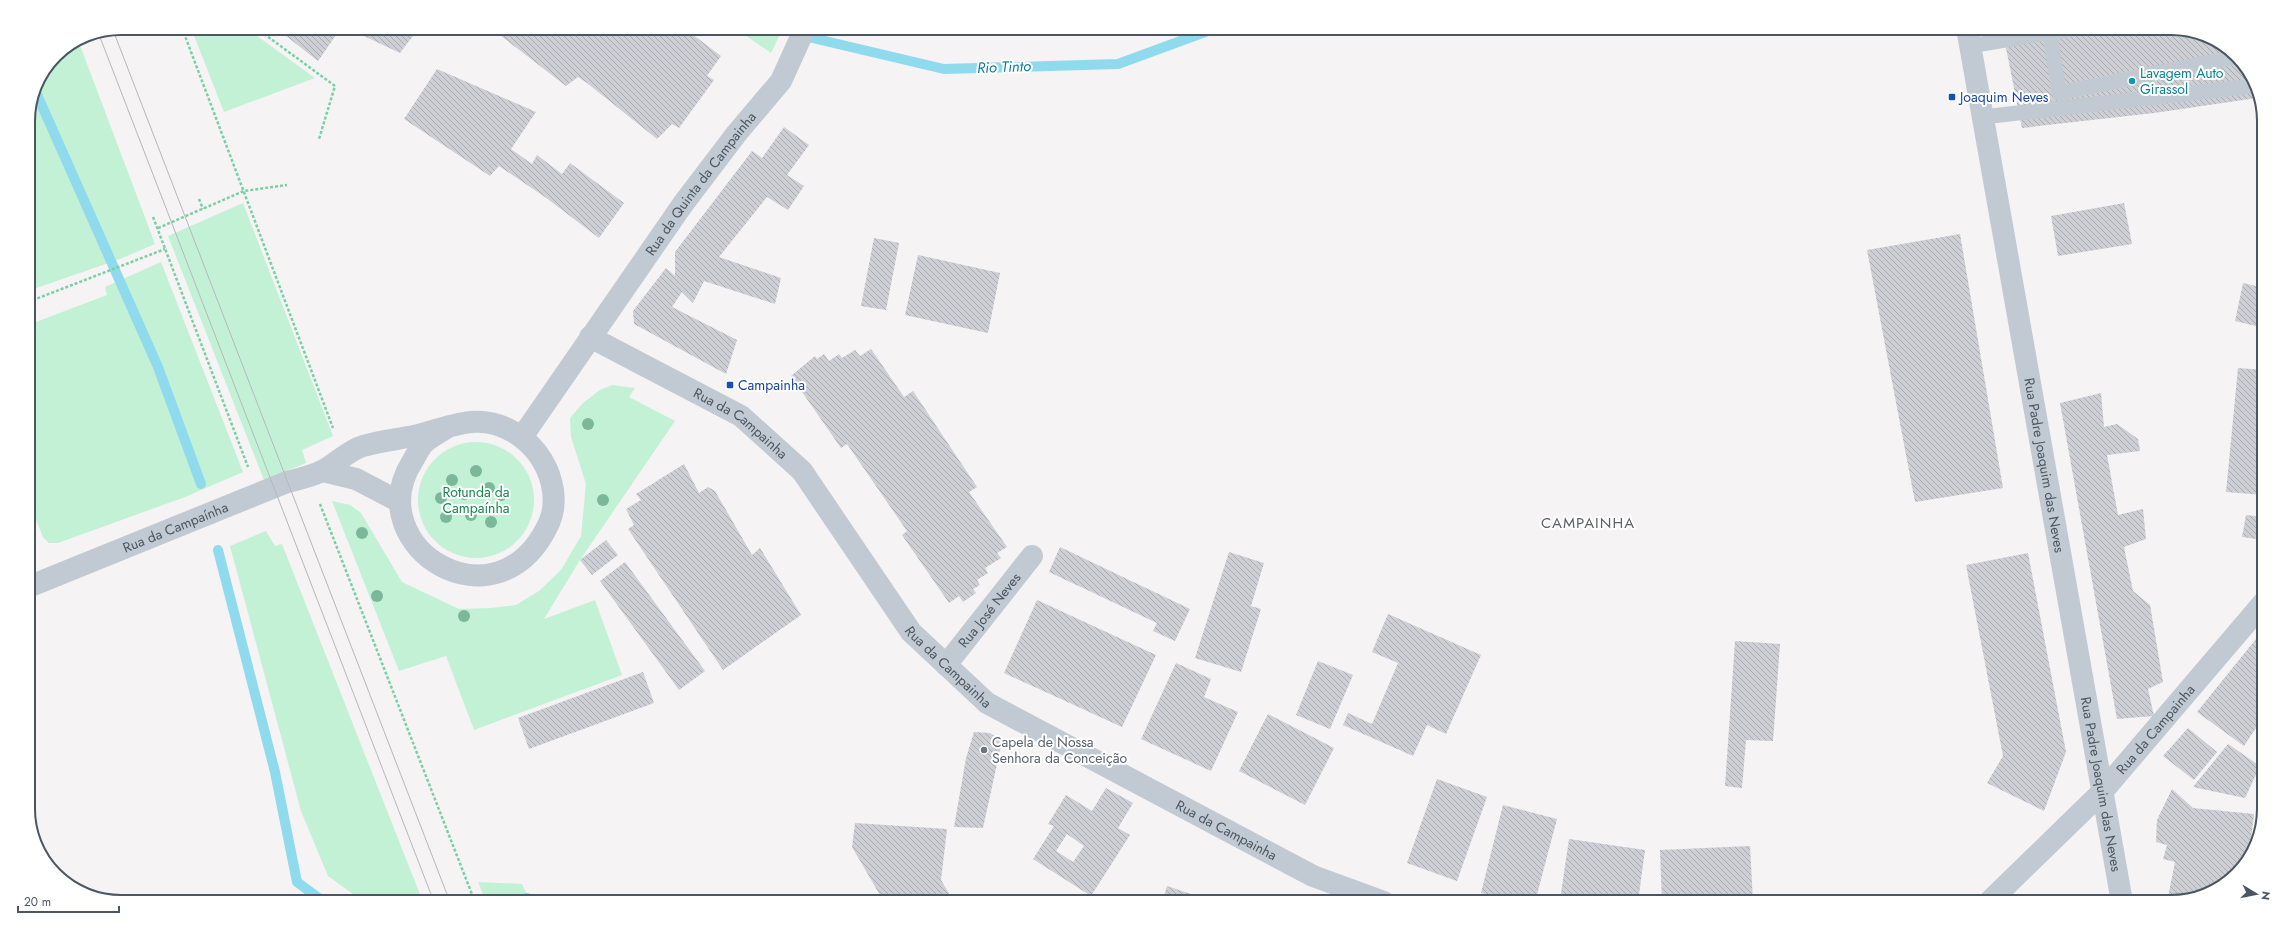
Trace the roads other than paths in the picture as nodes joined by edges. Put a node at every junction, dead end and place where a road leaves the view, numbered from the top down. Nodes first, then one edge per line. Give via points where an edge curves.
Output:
1 (801, 35) edge
2 (2001, 35) edge
3 (2050, 35) edge
4 (1969, 37) edge
5 (2230, 58) edge
6 (2249, 86) edge
7 (1983, 117) junction
8 (590, 337) junction
9 (446, 428) junction
10 (522, 437) junction
11 (323, 471) junction
12 (400, 502) junction
13 (1032, 556) dead end
14 (35, 584) edge
15 (2257, 610) edge
16 (946, 665) junction
17 (2102, 792) junction
18 (1365, 895) edge
19 (1996, 895) edge
20 (2121, 895) edge

1 - 8 street, Rua da Quinta da Campainha via 781,81 683,204
2 - 4 lane
3 - 5 lane via 2060,93
4 - 7 street, Rua Padre Joaquim das Neves
6 - 7 lane
7 - 17 street, Rua Padre Joaquim das Neves
8 - 10 street
8 - 16 street, Rua da Campainha via 741,416 802,471 911,632
9 - 10 street, Rua da Campaínha via 472,422 492,424
9 - 11 street, Rua da Campaínha via 362,446
9 - 12 street, Rua da Campaínha via 424,443 404,475
10 - 12 street, Rua da Campaínha via 536,450 549,473 554,499 551,518 540,542 522,561 498,573 468,576 443,568 421,552 405,528
11 - 12 street via 356,479
11 - 14 street, Rua da Campaínha via 287,482
13 - 16 street, Rua José Neves
15 - 17 street, Rua da Campainha
16 - 18 street, Rua da Campainha via 987,703 1313,876
17 - 19 street, Rua da Campainha
17 - 20 street, Rua Padre Joaquim das Neves

